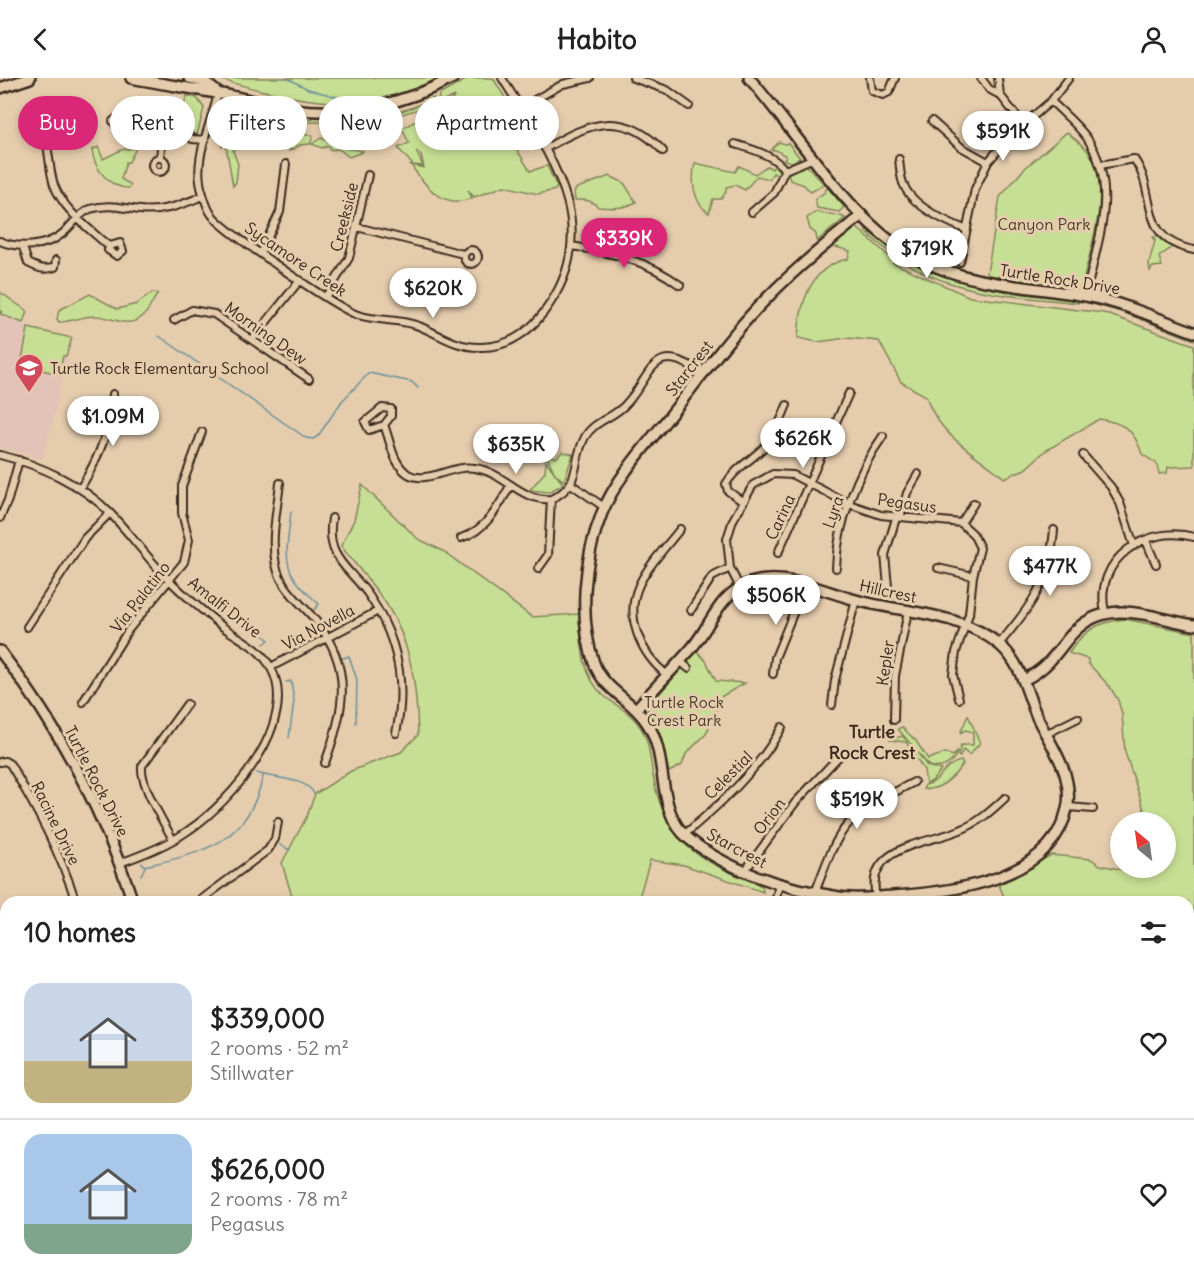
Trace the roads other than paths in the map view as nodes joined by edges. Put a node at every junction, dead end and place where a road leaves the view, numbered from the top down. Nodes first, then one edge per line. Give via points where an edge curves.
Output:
1 (30, 78) edge
2 (131, 78) edge
3 (189, 78) edge
4 (453, 78) edge
5 (502, 78) edge
6 (590, 78) edge
7 (633, 78) edge
8 (749, 78) edge
9 (870, 78) edge
10 (895, 78) edge
11 (981, 78) edge
12 (998, 78) edge
13 (1069, 78) edge
14 (0, 88) edge
15 (218, 93) junction
16 (1000, 95) junction
17 (513, 96) edge
18 (542, 96) edge
19 (1051, 101) junction
20 (689, 106) dead end
21 (932, 121) dead end
22 (1023, 124) junction
23 (195, 139) edge
24 (205, 140) junction
25 (559, 141) edge
26 (735, 144) dead end
27 (49, 150) edge
28 (161, 150) edge
29 (546, 150) edge
30 (663, 151) dead end
31 (160, 158) dead end
32 (814, 158) junction
33 (899, 159) dead end
34 (988, 162) junction
35 (286, 164) dead end
36 (1100, 165) junction
37 (785, 170) junction
38 (368, 175) dead end
39 (203, 196) junction
40 (752, 212) dead end
41 (862, 215) junction
42 (78, 218) junction
43 (357, 227) junction
44 (967, 230) junction
45 (0, 241) edge
46 (110, 246) dead end
47 (572, 246) junction
48 (23, 247) junction
49 (1194, 250) edge
50 (261, 252) junction
51 (463, 254) dead end
52 (56, 260) dead end
53 (960, 262) dead end
54 (300, 280) junction
55 (680, 285) dead end
56 (326, 296) junction
57 (1086, 296) junction
58 (174, 320) dead end
59 (1194, 332) edge
60 (252, 340) junction
61 (704, 374) junction
62 (309, 379) dead end
63 (849, 393) dead end
64 (113, 394) dead end
65 (787, 405) dead end
66 (384, 425) junction
67 (202, 432) dead end
68 (884, 436) dead end
69 (0, 455) edge
70 (1083, 455) dead end
71 (19, 460) junction
72 (918, 474) dead end
73 (280, 483) dead end
74 (571, 484) junction
75 (810, 484) junction
76 (510, 486) junction
77 (80, 489) junction
78 (551, 499) junction
79 (742, 501) junction
80 (974, 503) dead end
81 (849, 504) junction
82 (604, 507) junction
83 (110, 513) junction
84 (0, 518) edge
85 (332, 518) dead end
86 (898, 518) junction
87 (961, 523) junction
88 (680, 529) dead end
89 (1054, 530) dead end
90 (1194, 537) edge
91 (460, 538) dead end
92 (1146, 541) junction
93 (1134, 546) junction
94 (778, 553) dead end
95 (1156, 564) dead end
96 (730, 568) junction
97 (836, 568) dead end
98 (938, 568) dead end
99 (538, 569) dead end
100 (973, 576) junction
101 (170, 581) junction
102 (805, 584) junction
103 (888, 586) dead end
104 (740, 588) junction
105 (856, 600) junction
106 (691, 610) dead end
107 (378, 611) junction
108 (908, 611) junction
109 (1105, 612) junction
110 (965, 625) junction
111 (1194, 625) edge
112 (27, 627) dead end
113 (327, 638) junction
114 (999, 644) junction
115 (0, 651) edge
116 (680, 660) junction
117 (271, 667) junction
118 (688, 668) dead end
119 (773, 674) dead end
120 (667, 675) junction
121 (1024, 680) junction
122 (959, 699) dead end
123 (83, 702) dead end
124 (187, 704) dead end
125 (832, 705) dead end
126 (636, 709) junction
127 (1078, 718) dead end
128 (894, 720) dead end
129 (782, 728) dead end
130 (396, 733) dead end
131 (1046, 734) junction
132 (842, 753) dead end
133 (2, 761) edge
134 (325, 763) dead end
135 (914, 782) dead end
136 (1005, 798) dead end
137 (1068, 807) junction
138 (1093, 809) dead end
139 (278, 822) dead end
140 (684, 835) junction
141 (173, 840) junction
142 (120, 863) junction
143 (744, 872) junction
144 (780, 885) junction
145 (815, 893) junction
146 (74, 896) edge
147 (131, 896) edge
148 (206, 896) edge
149 (777, 896) edge
150 (834, 896) edge
151 (876, 896) edge
152 (922, 896) edge

1 - 14 street
2 - 15 street
3 - 15 street via 205,82
4 - 15 street via 402,100 347,110 296,110
5 - 17 street, Sycamore Creek
6 - 18 street via 563,84
7 - 20 street via 667,90
8 - 32 street, Turtle Rock Drive
9 - 10 street via 872,91 883,95
11 - 16 street
12 - 16 street
13 - 19 street
15 - 24 street, Sycamore Creek
16 - 22 street
19 - 22 street
19 - 36 street via 1085,136
21 - 34 street via 961,147
22 - 34 street
23 - 24 street
24 - 39 street, Sycamore Creek via 199,180
25 - 30 street via 579,129 615,124 642,132
26 - 37 street via 771,158
27 - 42 street via 54,185
28 - 31 street
29 - 47 street, Sycamore Creek via 565,189 573,226
32 - 37 street
32 - 41 street, Turtle Rock Drive
33 - 44 street via 903,184 920,204 944,221
34 - 44 street via 975,189
35 - 50 street via 280,212
36 - 49 street via 1134,159 1143,172 1155,226 1167,239
36 - 57 street via 1105,204
37 - 40 street via 774,193
38 - 43 street, Creekside
39 - 42 street via 170,209 98,207
39 - 50 street, Sycamore Creek via 212,215
41 - 57 street, Turtle Rock Drive via 895,244 950,273 989,283
41 - 61 street, Starcrest via 765,299
42 - 46 street
42 - 48 street via 48,242
43 - 51 street
43 - 56 street, Creekside via 349,258
44 - 53 street
45 - 48 street
47 - 55 street via 639,260
47 - 56 street, Sycamore Creek via 566,274 536,322 511,341 493,347 463,347 399,320 356,315
48 - 52 street via 28,263 38,269 55,267
50 - 54 street, Sycamore Creek
54 - 56 street, Sycamore Creek
54 - 60 street
57 - 59 street, Turtle Rock Drive via 1126,305
58 - 60 street, Morning Dew via 192,310 208,311
60 - 62 street, Morning Dew
61 - 74 street via 678,359 666,359 649,369 625,405 595,425 585,437
61 - 82 street, Starcrest
63 - 75 street, Carina
64 - 77 street via 112,412 95,465
65 - 79 street via 763,448 726,484
66 - 66 street via 392,412 387,407 365,422 369,430
66 - 76 street via 397,463 411,475 425,478 454,468 477,468
67 - 101 street, Via Palatino via 180,500 188,552
68 - 81 street, Lyra via 874,448
69 - 71 street, Amalfi Drive
70 - 93 street via 1120,503
71 - 77 street, Amalfi Drive
71 - 84 street
72 - 86 street
73 - 113 street via 277,567 288,590
74 - 78 street
74 - 82 street
75 - 79 street, Pegasus via 784,473 773,474 753,485
75 - 81 street, Pegasus
75 - 94 street, Carina
76 - 78 street via 530,497
76 - 91 street via 488,520 475,533
77 - 83 street, Amalfi Drive
78 - 99 street via 548,555
79 - 96 street, Pegasus via 727,539
80 - 87 street
81 - 86 street, Pegasus
81 - 97 street, Lyra via 838,541
82 - 126 street, Starcrest via 586,575 589,646 596,669 609,688
83 - 101 street, Amalfi Drive
83 - 112 street via 85,538
85 - 107 street via 329,535 339,563 361,585
86 - 87 street, Pegasus
86 - 103 street via 885,555
87 - 100 street via 980,548
88 - 120 street via 639,584 633,605 639,640 647,655
89 - 114 street via 1050,563 1038,594
90 - 92 street via 1170,534
92 - 93 street
92 - 95 street
93 - 109 street via 1108,570 1102,593
96 - 104 street, Pegasus
96 - 106 street via 712,577
98 - 100 street
100 - 110 street
101 - 117 street, Amalfi Drive via 254,647
101 - 123 street, Via Palatino via 129,629
102 - 104 street, Hillcrest via 777,580
102 - 105 street, Hillcrest
102 - 119 street via 775,658
104 - 116 street, Hillcrest via 722,602 696,644
105 - 108 street, Hillcrest
105 - 125 street
107 - 113 street, Via Novella
107 - 130 street via 392,638 401,682
108 - 110 street, Hillcrest
108 - 128 street, Kepler via 895,676
109 - 111 street via 1141,613
109 - 121 street via 1084,624 1048,665
110 - 114 street, Hillcrest
110 - 122 street via 953,675
113 - 117 street, Via Novella
113 - 134 street via 341,672 344,697
114 - 121 street, Hillcrest
115 - 142 street, Turtle Rock Drive via 69,753
116 - 118 street
116 - 120 street, Hillcrest
117 - 141 street, Amalfi Drive via 279,697 267,739 246,774 221,804
120 - 126 street, Hillcrest
121 - 131 street, Starcrest
124 - 141 street via 142,766 151,796
126 - 140 street, Starcrest via 654,735 668,803
127 - 131 street
129 - 140 street, Celestial via 767,754 741,785
131 - 137 street, Starcrest via 1064,767
132 - 143 street, Orion via 795,803
133 - 146 street, Racine Drive via 10,764 37,809 54,841
135 - 145 street via 850,819 838,834
136 - 151 street via 978,822 962,830 914,843 892,854 879,869
137 - 138 street
137 - 152 street, Starcrest via 1053,841 1039,855 987,882
139 - 148 street via 268,850
140 - 143 street, Starcrest
141 - 142 street, Amalfi Drive
142 - 147 street, Turtle Rock Drive
143 - 144 street, Starcrest
144 - 145 street, Starcrest
144 - 149 street
145 - 150 street, Starcrest

